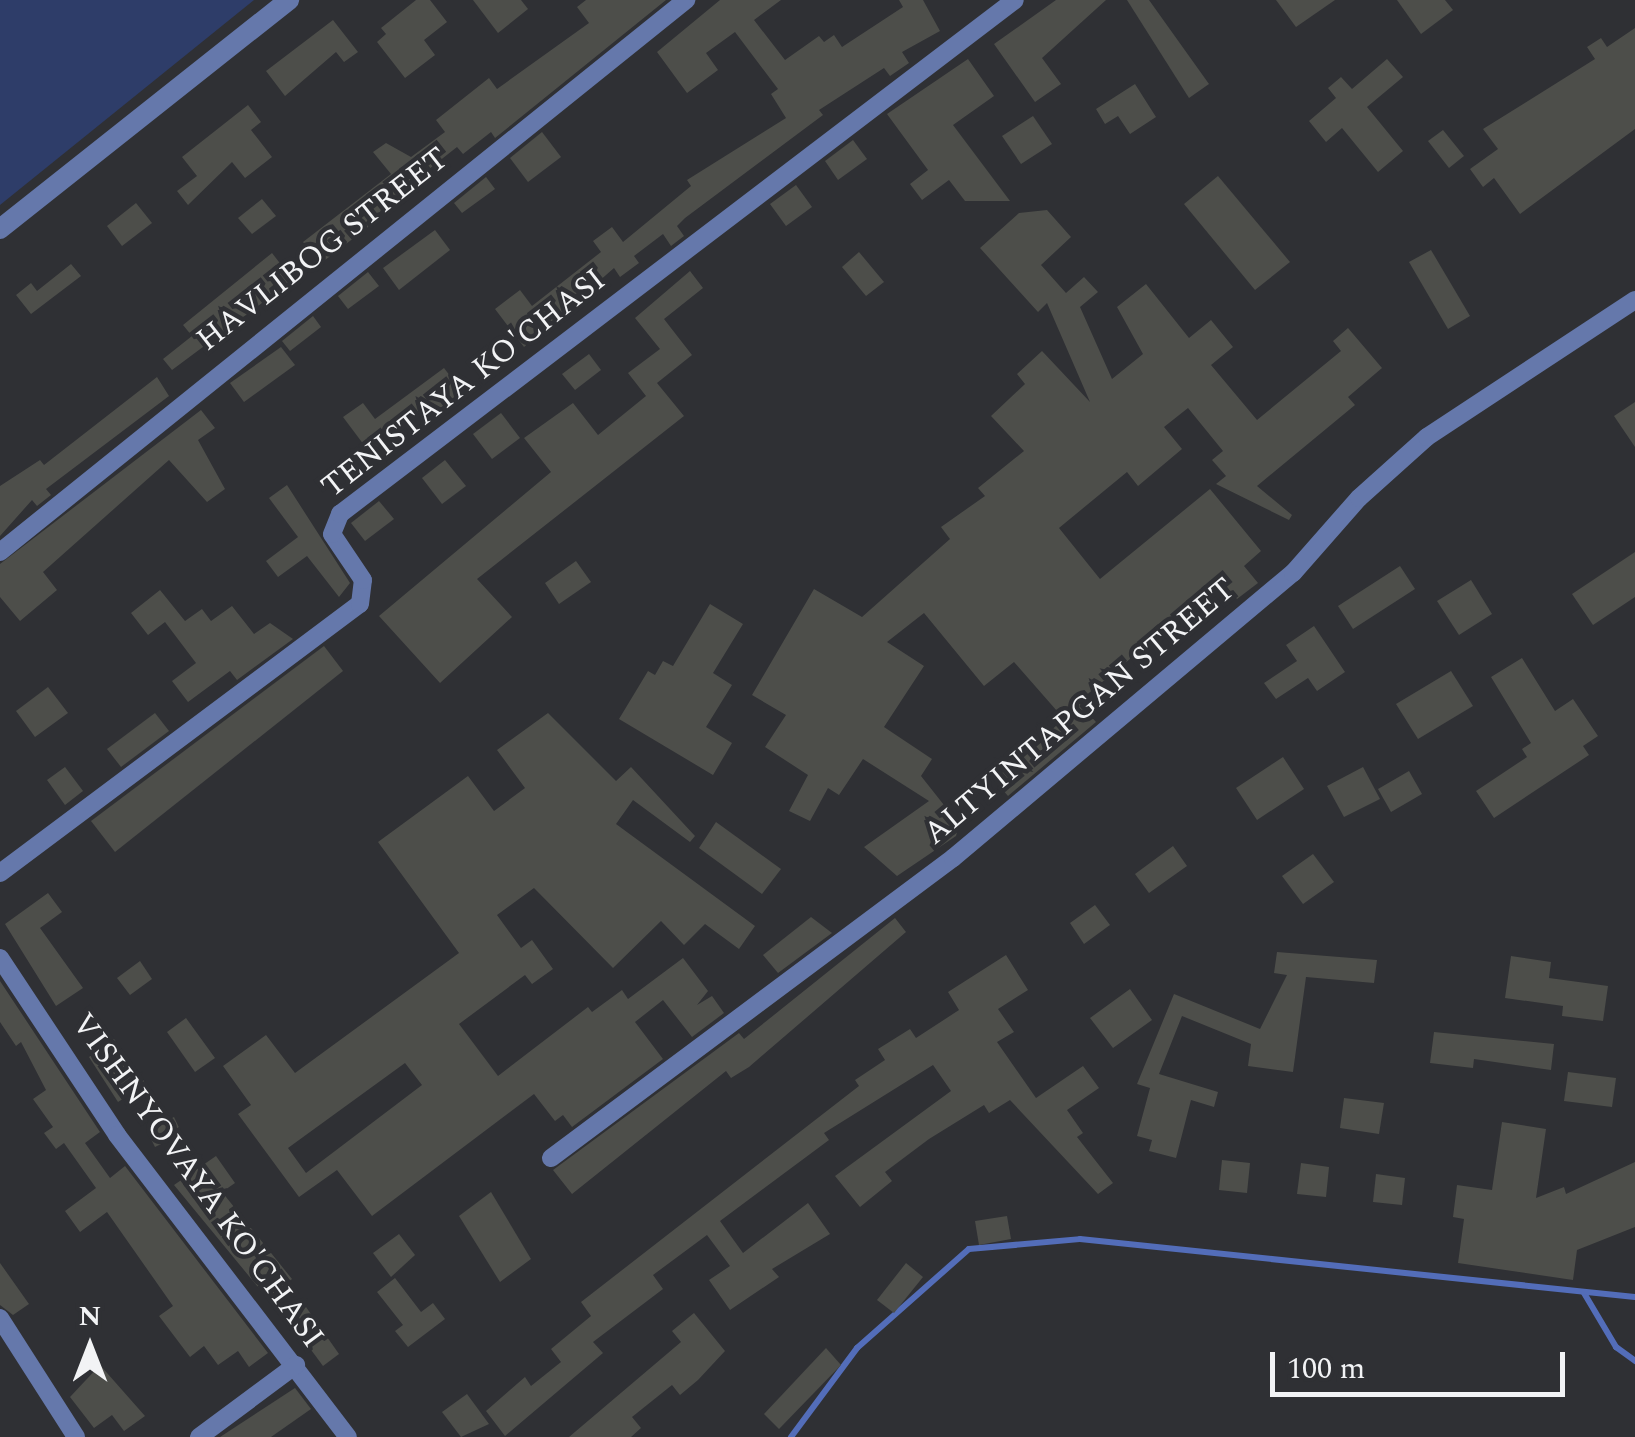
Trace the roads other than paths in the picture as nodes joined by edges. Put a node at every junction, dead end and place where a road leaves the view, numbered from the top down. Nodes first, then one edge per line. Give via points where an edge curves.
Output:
1 (289, 0) edge
2 (686, 0) edge
3 (1015, 0) edge
4 (0, 228) edge
5 (1635, 300) edge
6 (0, 552) edge
7 (0, 873) edge
8 (0, 958) edge
9 (551, 1158) dead end
10 (0, 1318) edge
11 (296, 1365) junction
12 (76, 1437) edge
13 (199, 1437) edge
14 (348, 1437) edge

1 - 4 street
2 - 6 street, HАVLIBOG STREET
3 - 7 street, TENISTAYA KO'CHASI via 340,514 332,534 363,580 360,604
5 - 9 street, ALTYINTAPGAN STREET via 1428,437 1358,498 1293,574 954,858
8 - 11 street, VISHNYOVAYA KO'CHASI via 117,1134
10 - 12 street
11 - 13 street
11 - 14 street, VISHNYOVAYA KO'CHASI

